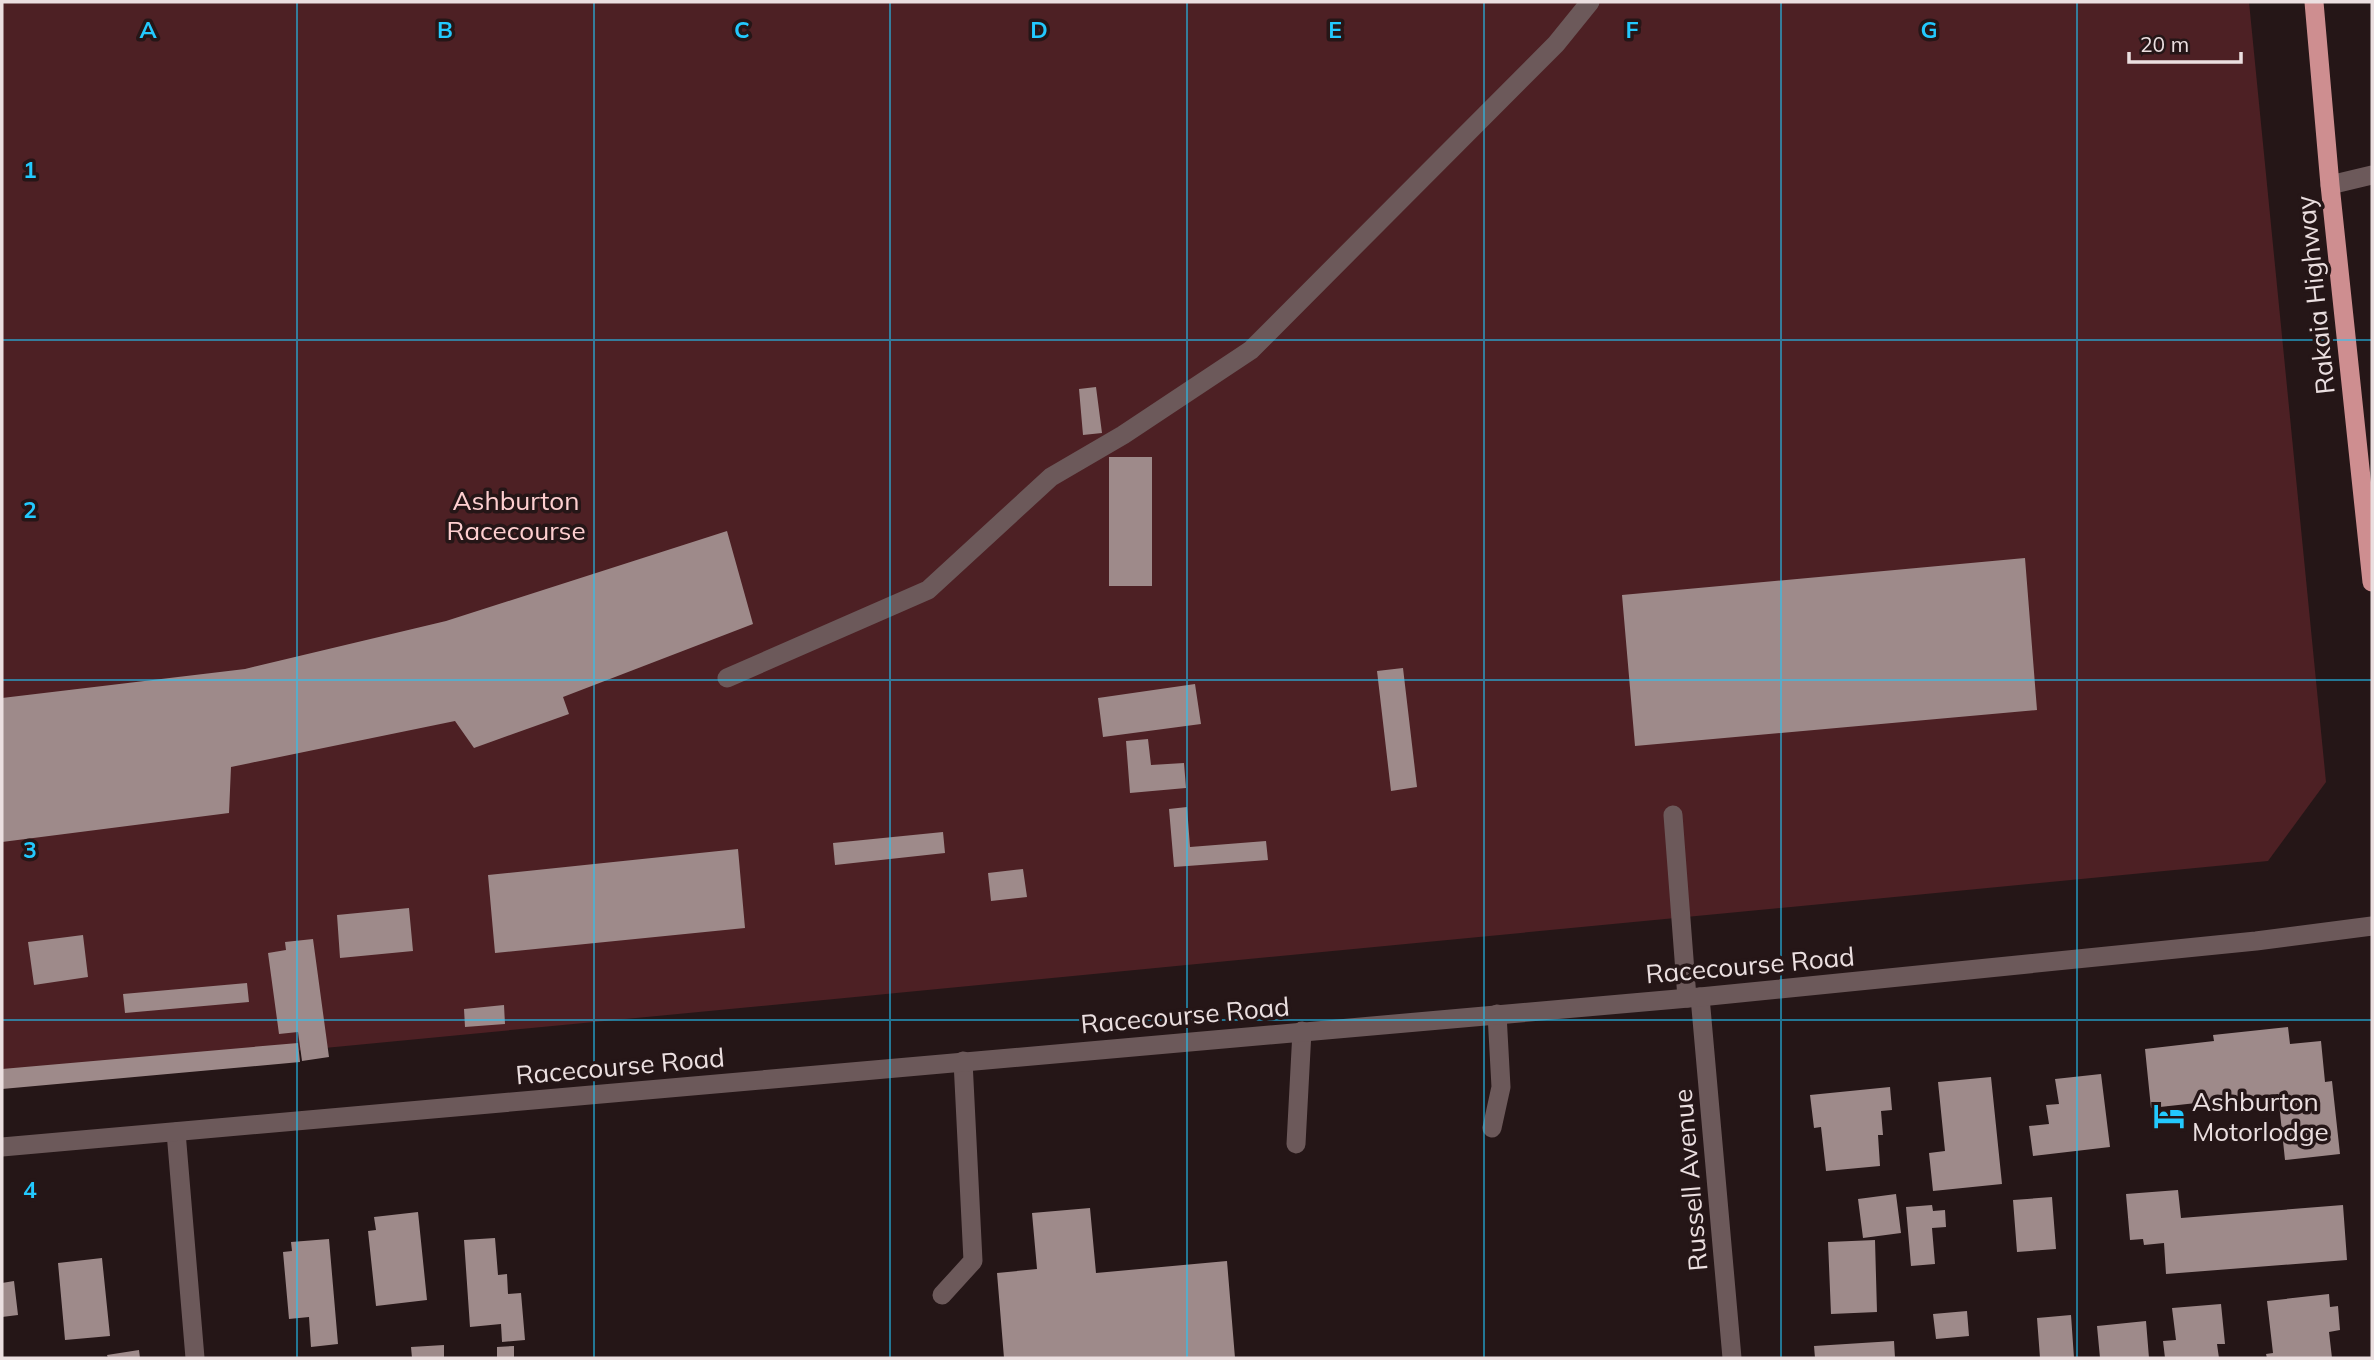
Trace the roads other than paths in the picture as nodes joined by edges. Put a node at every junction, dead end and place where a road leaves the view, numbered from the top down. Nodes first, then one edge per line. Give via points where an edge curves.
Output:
1 (1590, 2) edge
2 (2314, 2) edge
3 (2372, 175) edge
4 (2330, 185) junction
5 (2372, 582) edge
6 (727, 678) dead end
7 (1673, 815) dead end
8 (2372, 926) edge
9 (1693, 997) junction
10 (1497, 1014) junction
11 (1302, 1031) junction
12 (963, 1061) junction
13 (1492, 1128) dead end
14 (176, 1132) junction
15 (1296, 1144) dead end
16 (2, 1147) edge
17 (942, 1294) dead end
18 (195, 1358) edge
19 (1732, 1358) edge

1 - 6 street via 1556,44 1251,350 1124,435 1051,477 928,590
2 - 4 highway, Rakaia Highway
3 - 4 street
4 - 5 highway, Rakaia Highway
7 - 9 street, Russell Avenue
8 - 9 street, Racecourse Road via 2256,942
9 - 10 street, Racecourse Road
9 - 19 street, Russell Avenue
10 - 11 street, Racecourse Road
10 - 13 street via 1501,1087
11 - 12 street, Racecourse Road
11 - 15 street
12 - 14 street, Racecourse Road
12 - 17 street via 972,1261
14 - 16 street, Racecourse Road
14 - 18 street

